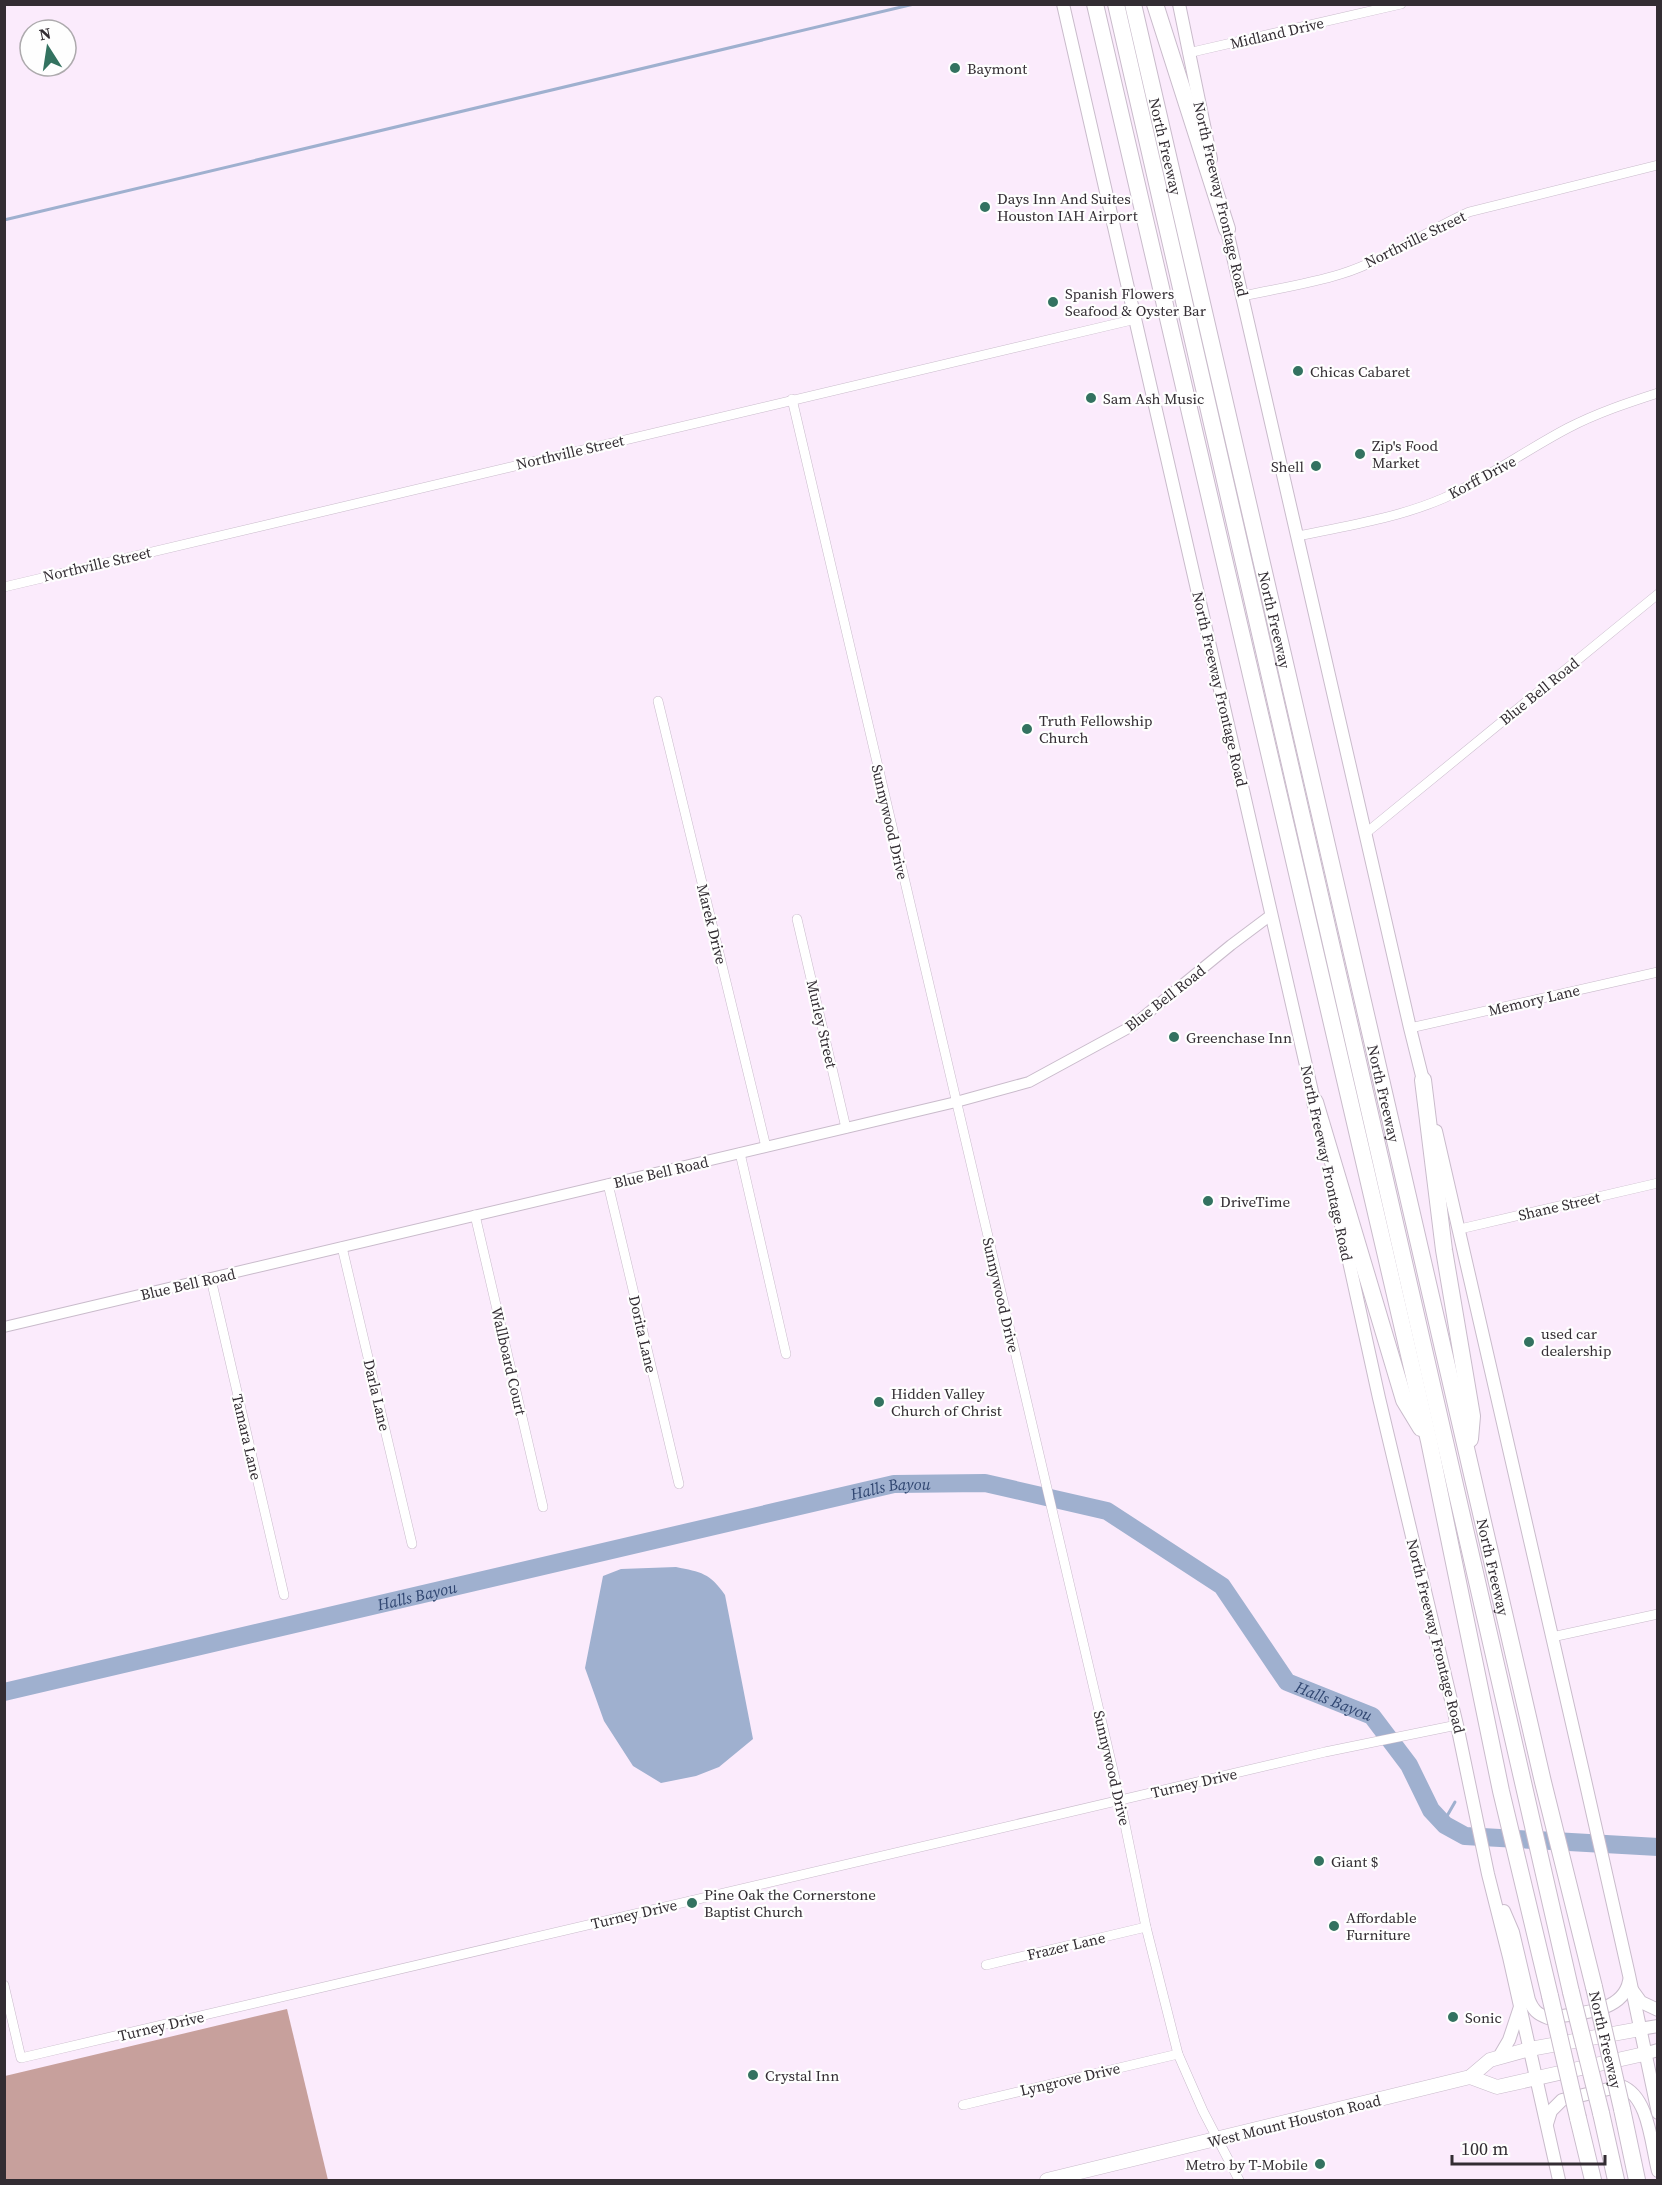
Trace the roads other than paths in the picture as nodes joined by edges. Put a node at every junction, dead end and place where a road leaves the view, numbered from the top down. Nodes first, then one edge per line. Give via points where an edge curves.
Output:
1 (1063, 4) edge
2 (1095, 4) edge
3 (1116, 4) edge
4 (1133, 4) edge
5 (1155, 4) edge
6 (1179, 4) edge
7 (1401, 4) edge
8 (1188, 52) junction
9 (1658, 165) edge
10 (1227, 229) junction
11 (1243, 296) junction
12 (1136, 320) junction
13 (1658, 393) edge
14 (792, 399) junction
15 (1298, 536) junction
16 (4, 586) edge
17 (1658, 594) edge
18 (658, 701) dead end
19 (1366, 833) junction
20 (1271, 915) junction
21 (797, 919) dead end
22 (1658, 972) edge
23 (1410, 1028) junction
24 (1423, 1080) junction
25 (956, 1102) junction
26 (1315, 1102) junction
27 (846, 1128) junction
28 (766, 1147) junction
29 (740, 1153) junction
30 (608, 1184) junction
31 (1658, 1184) edge
32 (475, 1215) junction
33 (1460, 1229) junction
34 (342, 1247) junction
35 (211, 1279) junction
36 (4, 1327) edge
37 (786, 1354) dead end
38 (1430, 1441) junction
39 (1469, 1458) junction
40 (679, 1484) dead end
41 (543, 1507) dead end
42 (412, 1544) dead end
43 (284, 1595) dead end
44 (1658, 1614) edge
45 (1552, 1637) junction
46 (1457, 1725) junction
47 (1120, 1800) junction
48 (1488, 1874) junction
49 (1146, 1927) junction
50 (986, 1965) dead end
51 (1630, 1982) junction
52 (4, 1985) edge
53 (1520, 2006) junction
54 (1658, 2010) edge
55 (1658, 2026) edge
56 (1640, 2030) junction
57 (1530, 2049) junction
58 (1651, 2052) edge
59 (1178, 2054) junction
60 (1499, 2057) junction
61 (1470, 2077) junction
62 (1537, 2078) junction
63 (1656, 2094) edge
64 (963, 2104) dead end
65 (1658, 2113) edge
66 (1547, 2125) junction
67 (1219, 2140) junction
68 (1658, 2171) edge
69 (1047, 2181) edge
70 (1239, 2181) edge
71 (1559, 2181) edge
72 (1593, 2181) edge
73 (1616, 2181) edge
74 (1637, 2181) edge

1 - 12 main road, North Freeway Frontage Road
2 - 38 highway
3 - 73 highway, North Freeway, bridge
4 - 39 highway, North Freeway
5 - 10 highway
6 - 8 main road, North Freeway Frontage Road
7 - 8 street, Midland Drive
8 - 10 main road, North Freeway Frontage Road
9 - 11 street, Northville Street via 1469,212 1341,274
10 - 11 main road, North Freeway Frontage Road
11 - 15 main road, North Freeway Frontage Road
12 - 14 street, Northville Street
12 - 20 main road, North Freeway Frontage Road
13 - 15 street, Korff Drive via 1612,407 1568,428 1482,480 1427,505
14 - 16 street, Northville Street
14 - 25 street, Sunnywood Drive
15 - 19 main road, North Freeway Frontage Road
17 - 19 street, Blue Bell Road
18 - 28 street, Marek Drive
19 - 23 main road, North Freeway Frontage Road
20 - 25 street, Blue Bell Road via 1132,1026 1029,1082
20 - 26 main road, North Freeway Frontage Road
21 - 27 street, Murley Street
22 - 23 street, Memory Lane
23 - 24 main road, North Freeway Frontage Road
24 - 33 main road, North Freeway Frontage Road
24 - 39 highway via 1444,1250 1472,1416
25 - 27 street, Blue Bell Road
25 - 47 street, Sunnywood Drive
26 - 38 highway via 1404,1400
26 - 46 main road, North Freeway Frontage Road via 1374,1377
27 - 28 street, Blue Bell Road
28 - 29 street, Blue Bell Road
29 - 30 street, Blue Bell Road
29 - 37 street
30 - 32 street, Blue Bell Road
30 - 40 street, Dorita Lane
31 - 33 street, Shane Street
32 - 34 street, Blue Bell Road
32 - 41 street, Wallboard Court
33 - 45 main road, North Freeway Frontage Road
34 - 35 street, Blue Bell Road
34 - 42 street, Darla Lane
35 - 36 street, Blue Bell Road
35 - 43 street, Tamara Lane
38 - 72 highway, bridge via 1501,1791
39 - 74 highway, North Freeway, bridge
44 - 45 street
45 - 51 main road, North Freeway Frontage Road
46 - 47 street, Turney Drive
46 - 48 main road, North Freeway Frontage Road
47 - 49 street, Sunnywood Drive
47 - 52 street, Turney Drive via 21,2058
48 - 51 main road via 1513,1932 1528,2000 1539,2014 1548,2018 1608,2006 1616,2003
48 - 53 main road, North Freeway Frontage Road
49 - 50 street, Frazer Lane
49 - 59 street, Sunnywood Drive
51 - 54 main road via 1641,2002
51 - 56 main road, North Freeway Frontage Road
53 - 57 main road, North Freeway Frontage Road
53 - 60 main road
55 - 56 main road, West Mount Houston Road
56 - 57 main road, West Mount Houston Road
56 - 58 main road, North Freeway Frontage Road
57 - 60 main road, West Mount Houston Road
57 - 62 main road, North Freeway Frontage Road
58 - 62 main road
58 - 63 main road, North Freeway Frontage Road
59 - 64 street, Lyngrove Drive
59 - 67 street, Sunnywood Drive
60 - 61 main road, West Mount Houston Road
61 - 62 main road via 1497,2087
61 - 67 main road, West Mount Houston Road
62 - 66 main road, North Freeway Frontage Road
63 - 65 main road, North Freeway Frontage Road
66 - 68 main road via 1551,2111 1562,2100 1621,2086 1629,2089 1638,2097 1645,2114
66 - 71 main road, North Freeway Frontage Road
67 - 69 main road, West Mount Houston Road
67 - 70 street, Sunnywood Drive

